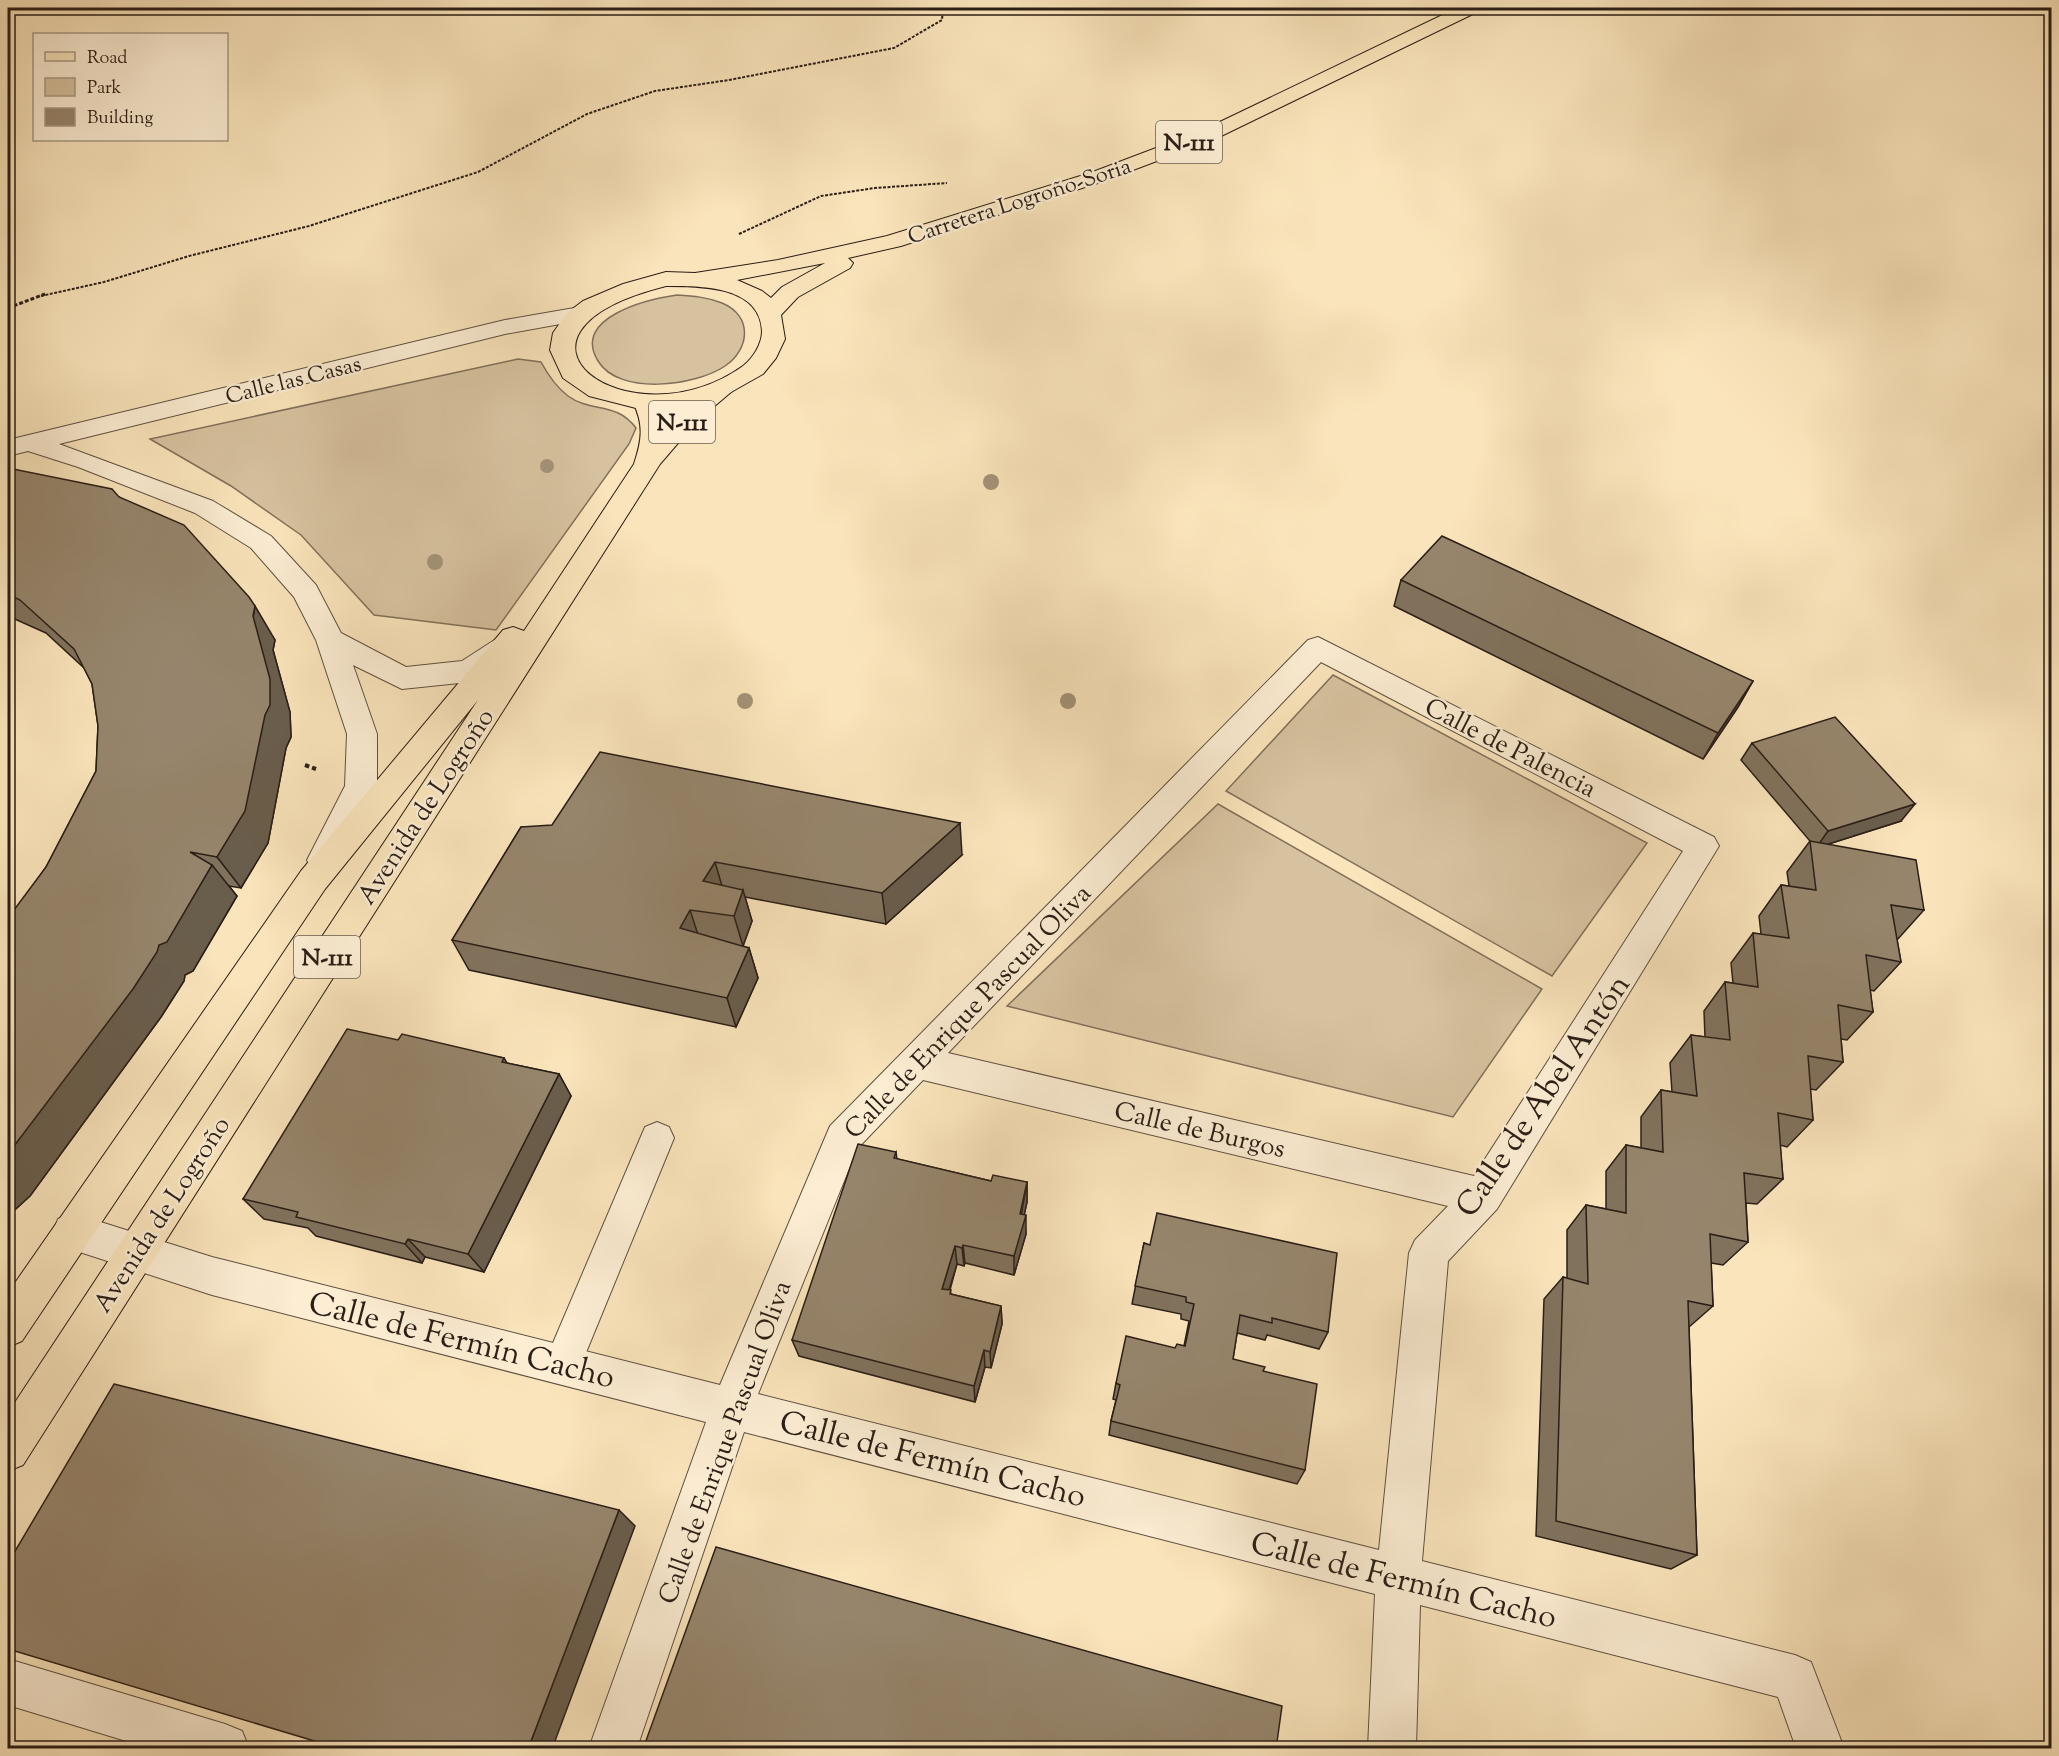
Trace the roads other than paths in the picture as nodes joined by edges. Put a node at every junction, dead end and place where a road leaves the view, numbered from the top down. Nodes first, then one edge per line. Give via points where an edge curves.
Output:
1 (1471, 8) edge
2 (893, 241) junction
3 (699, 279) junction
4 (770, 313) junction
5 (580, 314) junction
6 (725, 387) junction
7 (645, 402) junction
8 (19, 446) edge
9 (647, 464) junction
10 (330, 640) junction
11 (506, 646) junction
12 (1318, 647) joint
13 (1703, 846) joint
14 (313, 880) junction
15 (916, 1062) junction
16 (657, 1138) dead end
17 (1483, 1196) junction
18 (72, 1232) junction
19 (136, 1252) junction
20 (8, 1328) edge
21 (563, 1364) junction
22 (732, 1407) junction
23 (8, 1450) edge
24 (1398, 1578) junction
25 (8, 1682) edge
26 (225, 1749) edge
27 (613, 1749) edge
28 (1392, 1749) edge
29 (1820, 1749) edge

1 - 2 main road, Carretera Logroño-Soria / N-111 via 1208,135 1097,177
2 - 3 main road, Carretera Logroño-Soria / N-111 via 778,267
2 - 4 main road, Carretera Logroño-Soria / N-111 via 813,278 790,292
3 - 4 main road via 743,290
3 - 5 main road via 666,279 633,286 603,298
4 - 6 main road via 775,332 769,352 752,371
5 - 7 main road via 564,342 569,370 587,386 613,397
5 - 8 street, Calle las Casas via 514,325
6 - 7 main road via 691,398
6 - 9 main road, Avenida de Logroño / N-111 via 688,415
7 - 9 main road, Avenida de Logroño / N-111 via 656,425
8 - 10 street via 87,461 204,507 261,542 306,592
9 - 11 main road, Avenida de Logroño / N-111
9 - 19 main road, Avenida de Logroño / N-111
10 - 11 street via 402,678 469,671
10 - 14 street via 362,734 361,786
11 - 14 main road, Avenida de Logroño / N-111
12 - 13 street, Calle de Palencia
12 - 15 street, Calle de Enrique Pascual Oliva
13 - 17 street, Calle de Abel Antón
14 - 18 main road, Avenida de Logroño / N-111
15 - 17 street, Calle de Burgos
15 - 22 street, Calle de Enrique Pascual Oliva via 843,1138
16 - 21 lane
17 - 24 street, Calle de Abel Antón via 1429,1253
18 - 19 street, Calle de Fermín Cacho
18 - 20 main road, Avenida de Logroño / N-111
19 - 21 street, Calle de Fermín Cacho via 212,1276
19 - 23 main road, Avenida de Logroño / N-111
21 - 22 street, Calle de Fermín Cacho
22 - 24 street, Calle de Fermín Cacho
22 - 27 street, Calle de Enrique Pascual Oliva
24 - 28 street, Calle de Abel Antón
24 - 29 street, Calle de Fermín Cacho via 1795,1678
25 - 26 street

